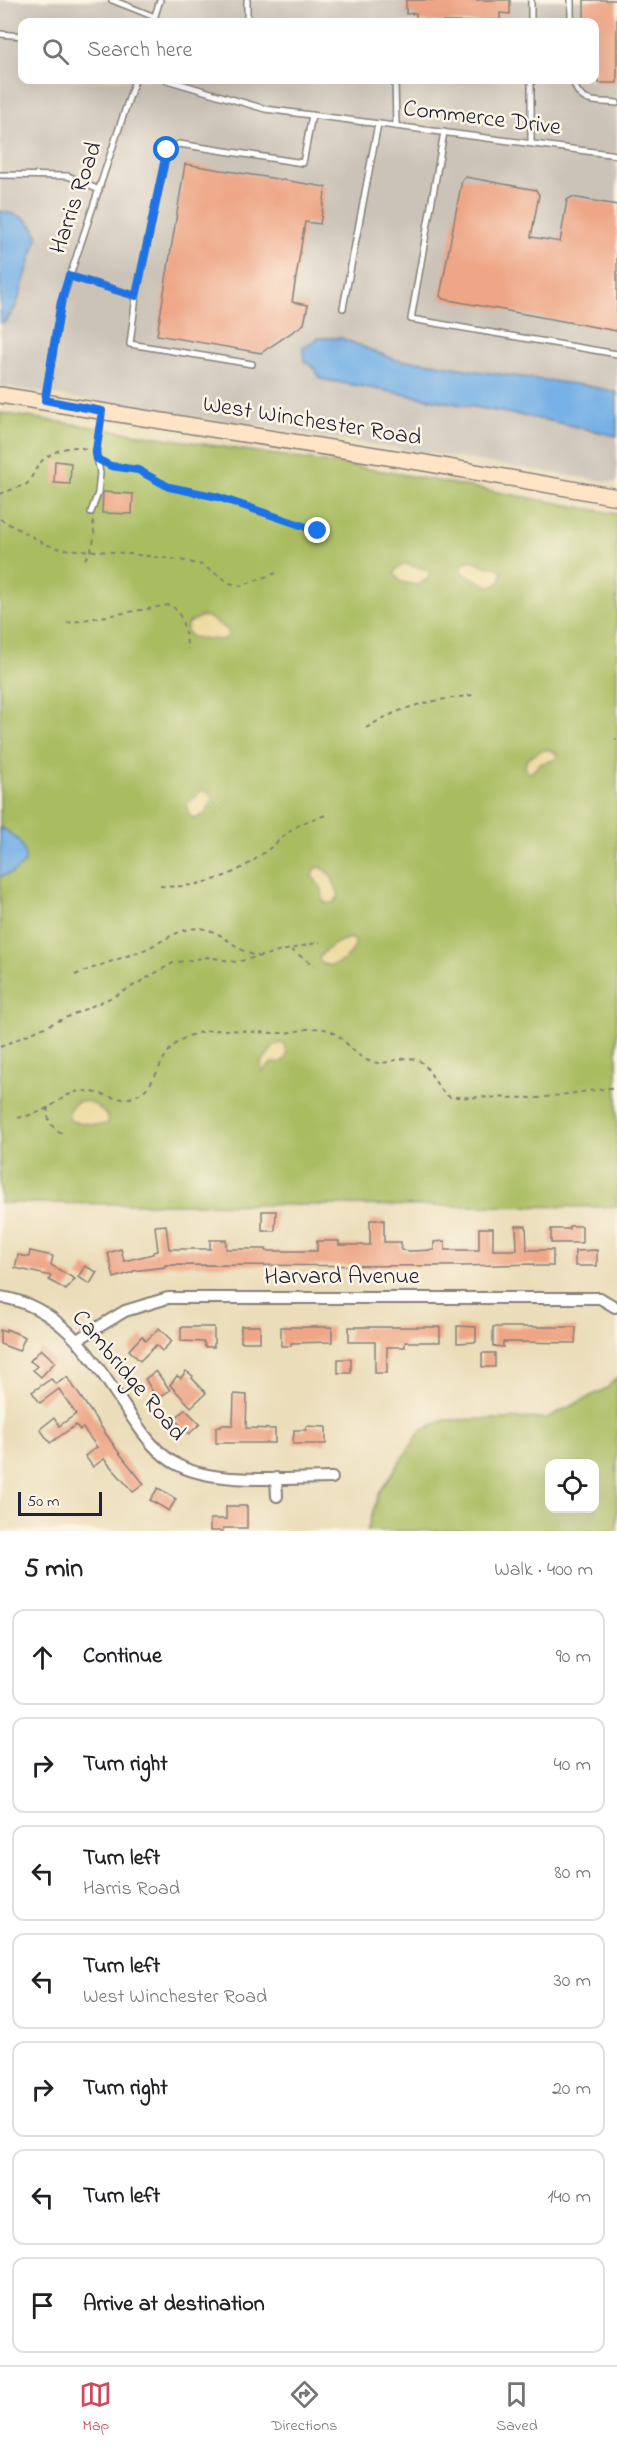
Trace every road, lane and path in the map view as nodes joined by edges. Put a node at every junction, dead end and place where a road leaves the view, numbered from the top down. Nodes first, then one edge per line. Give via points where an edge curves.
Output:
1 (112, 0) edge
2 (160, 0) edge
3 (247, 0) edge
4 (531, 0) edge
5 (571, 0) edge
6 (150, 18) edge
7 (155, 18) edge
8 (247, 18) edge
9 (531, 18) edge
10 (571, 18) edge
11 (0, 34) edge
12 (18, 36) edge
13 (134, 84) edge
14 (181, 84) edge
15 (395, 84) edge
16 (531, 84) edge
17 (574, 84) edge
18 (617, 103) edge
19 (312, 115) junction
20 (378, 123) junction
21 (396, 126) junction
22 (444, 132) junction
23 (531, 143) junction
24 (617, 154) edge
25 (0, 175) edge
26 (99, 190) junction
27 (69, 276) junction
28 (136, 296) junction
29 (343, 308) dead end
30 (617, 354) edge
31 (252, 364) dead end
32 (0, 395) edge
33 (45, 400) junction
34 (102, 411) junction
35 (97, 459) junction
36 (0, 494) edge
37 (617, 497) edge
38 (91, 513) joint
39 (0, 519) edge
40 (318, 531) dead end
41 (91, 551) junction
42 (85, 559) dead end
43 (276, 573) dead end
44 (67, 623) dead end
45 (188, 649) dead end
46 (474, 694) dead end
47 (366, 728) dead end
48 (327, 815) dead end
49 (160, 886) dead end
50 (320, 942) dead end
51 (290, 950) junction
52 (261, 956) junction
53 (314, 964) dead end
54 (75, 975) dead end
55 (0, 1047) edge
56 (617, 1087) edge
57 (48, 1107) junction
58 (18, 1118) dead end
59 (63, 1134) dead end
60 (0, 1297) edge
61 (615, 1307) dead end
62 (77, 1340) junction
63 (276, 1478) junction
64 (332, 1478) dead end
65 (277, 1496) dead end

1 - 6 lane
2 - 7 lane
3 - 8 lane
4 - 9 lane
5 - 10 lane
11 - 12 lane
13 - 26 lane, Harris Road
14 - 19 lane, Commerce Drive via 265,109
15 - 21 lane
16 - 23 lane
17 - 18 lane via 586,100
19 - 20 lane, Commerce Drive
19 - 28 lane via 303,163 178,144 167,150
20 - 21 lane, Commerce Drive
20 - 29 lane
21 - 22 lane, Commerce Drive
22 - 23 lane, Commerce Drive
22 - 30 lane via 411,319
23 - 24 lane, Commerce Drive
25 - 26 lane via 68,176
26 - 27 lane, Harris Road
27 - 28 lane
27 - 33 lane, Harris Road
28 - 31 lane via 130,344
32 - 33 main road, West Winchester Road
33 - 34 main road, West Winchester Road
34 - 35 lane
34 - 37 main road, West Winchester Road
35 - 36 path via 87,448 58,451 45,457 27,484
35 - 38 lane via 98,493
35 - 40 path via 111,466 138,470 169,487 218,497
38 - 41 path via 95,531
39 - 41 path via 45,544
41 - 42 path
41 - 43 path via 180,560 211,570 235,586
44 - 45 path via 169,605 179,613
46 - 47 path via 399,709
48 - 49 path via 289,830 256,859 237,869 195,885
50 - 51 path
51 - 52 path
51 - 53 path
52 - 54 path via 247,953 206,929 193,928
52 - 55 path via 236,962 208,957 173,963 119,994
56 - 57 path via 532,1098 450,1097 438,1088 417,1059 382,1064 366,1060 328,1030 310,1028 282,1034 227,1029 178,1042 143,1092 132,1098 81,1091
57 - 58 path
57 - 59 path via 50,1122
60 - 62 street, Cambridge Road via 28,1304 49,1315
61 - 62 street, Harvard Avenue via 600,1298 168,1298 125,1311
62 - 63 street, Cambridge Road via 160,1453 178,1465 206,1475
63 - 64 street, Cambridge Road
63 - 65 street

